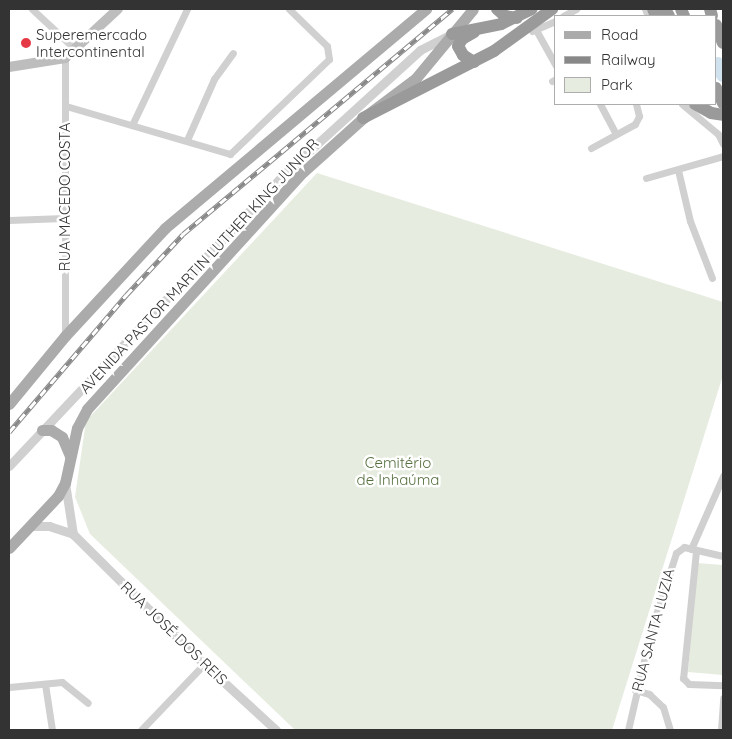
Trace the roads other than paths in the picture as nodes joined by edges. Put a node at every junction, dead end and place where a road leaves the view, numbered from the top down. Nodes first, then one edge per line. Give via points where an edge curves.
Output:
1 (32, 9) edge
2 (118, 9) edge
3 (187, 9) edge
4 (289, 9) edge
5 (426, 9) edge
6 (473, 9) edge
7 (497, 9) edge
8 (532, 9) edge
9 (552, 9) edge
10 (576, 9) edge
11 (565, 15) edge
12 (517, 18) junction
13 (554, 22) edge
14 (717, 28) edge
15 (481, 29) junction
16 (536, 30) junction
17 (522, 33) junction
18 (452, 34) junction
19 (723, 43) edge
20 (76, 50) junction
21 (233, 53) dead end
22 (65, 58) junction
23 (474, 62) junction
24 (554, 62) edge
25 (9, 66) edge
26 (717, 90) edge
27 (723, 103) edge
28 (601, 105) edge
29 (636, 105) edge
30 (683, 105) edge
31 (697, 105) edge
32 (66, 106) junction
33 (723, 114) edge
34 (362, 118) junction
35 (132, 125) junction
36 (616, 134) junction
37 (186, 140) junction
38 (723, 144) edge
39 (591, 148) dead end
40 (723, 156) edge
41 (678, 170) junction
42 (646, 178) dead end
43 (64, 218) junction
44 (9, 220) edge
45 (712, 278) dead end
46 (65, 336) junction
47 (9, 404) edge
48 (42, 430) junction
49 (70, 458) junction
50 (9, 466) edge
51 (723, 476) edge
52 (65, 483) junction
53 (31, 526) junction
54 (73, 534) junction
55 (9, 548) edge
56 (693, 550) junction
57 (723, 556) edge
58 (204, 664) junction
59 (45, 684) junction
60 (723, 685) edge
61 (9, 687) edge
62 (636, 690) junction
63 (723, 698) edge
64 (88, 703) dead end
65 (52, 730) edge
66 (142, 730) edge
67 (276, 730) edge
68 (628, 730) edge
69 (670, 730) edge
70 (722, 730) edge

1 - 20 street
2 - 20 main road
3 - 35 street
4 - 37 street via 327,46 329,59 230,154
5 - 46 main road, AVENIDA PASTOR MARTIN LUTHER KING JUNIOR via 185,209 135,258
6 - 18 main road, AVENIDA PASTOR MARTIN LUTHER KING JUNIOR
7 - 12 highway via 505,16
8 - 12 highway
9 - 17 highway
10 - 11 street
12 - 15 highway
13 - 16 street
14 - 19 highway
15 - 18 highway
15 - 23 highway via 466,36 458,46 463,56
16 - 17 street
16 - 24 street
17 - 23 highway
18 - 34 main road, AVENIDA PASTOR MARTIN LUTHER KING JUNIOR via 416,78
18 - 48 street via 420,50 286,173
20 - 22 main road
21 - 37 street via 214,79
22 - 25 main road
22 - 32 street, RUA MACEDO COSTA
23 - 34 highway
26 - 27 highway
28 - 36 street
29 - 36 street via 638,120
30 - 38 street via 718,134
31 - 33 highway via 711,113
32 - 35 street
32 - 43 street, RUA MACEDO COSTA
34 - 49 main road, AVENIDA PASTOR MARTIN LUTHER KING JUNIOR via 304,172 86,409 77,428
35 - 37 street
36 - 39 street
40 - 41 street
41 - 42 street
41 - 45 street via 690,221
43 - 44 street
43 - 46 street, RUA MACEDO COSTA
46 - 47 main road, AVENIDA PASTOR MARTIN LUTHER KING JUNIOR
48 - 49 main road via 62,437
48 - 50 street
49 - 52 main road, AVENIDA PASTOR MARTIN LUTHER KING JUNIOR
51 - 56 street
52 - 53 main road, AVENIDA PASTOR MARTIN LUTHER KING JUNIOR
52 - 54 street
53 - 54 street, RUA JOSÉ DOS REIS via 49,526
53 - 55 main road, AVENIDA PASTOR MARTIN LUTHER KING JUNIOR
54 - 58 street, RUA JOSÉ DOS REIS
56 - 57 street
56 - 60 street via 683,678 689,684
56 - 62 street, RUA SANTA LUZIA via 680,549 672,560
58 - 66 street
58 - 67 street, RUA JOSÉ DOS REIS
59 - 61 street
59 - 64 street via 65,682
59 - 65 street
62 - 68 street, RUA SANTA LUZIA via 634,714
62 - 69 street via 649,694 663,707
63 - 70 street

